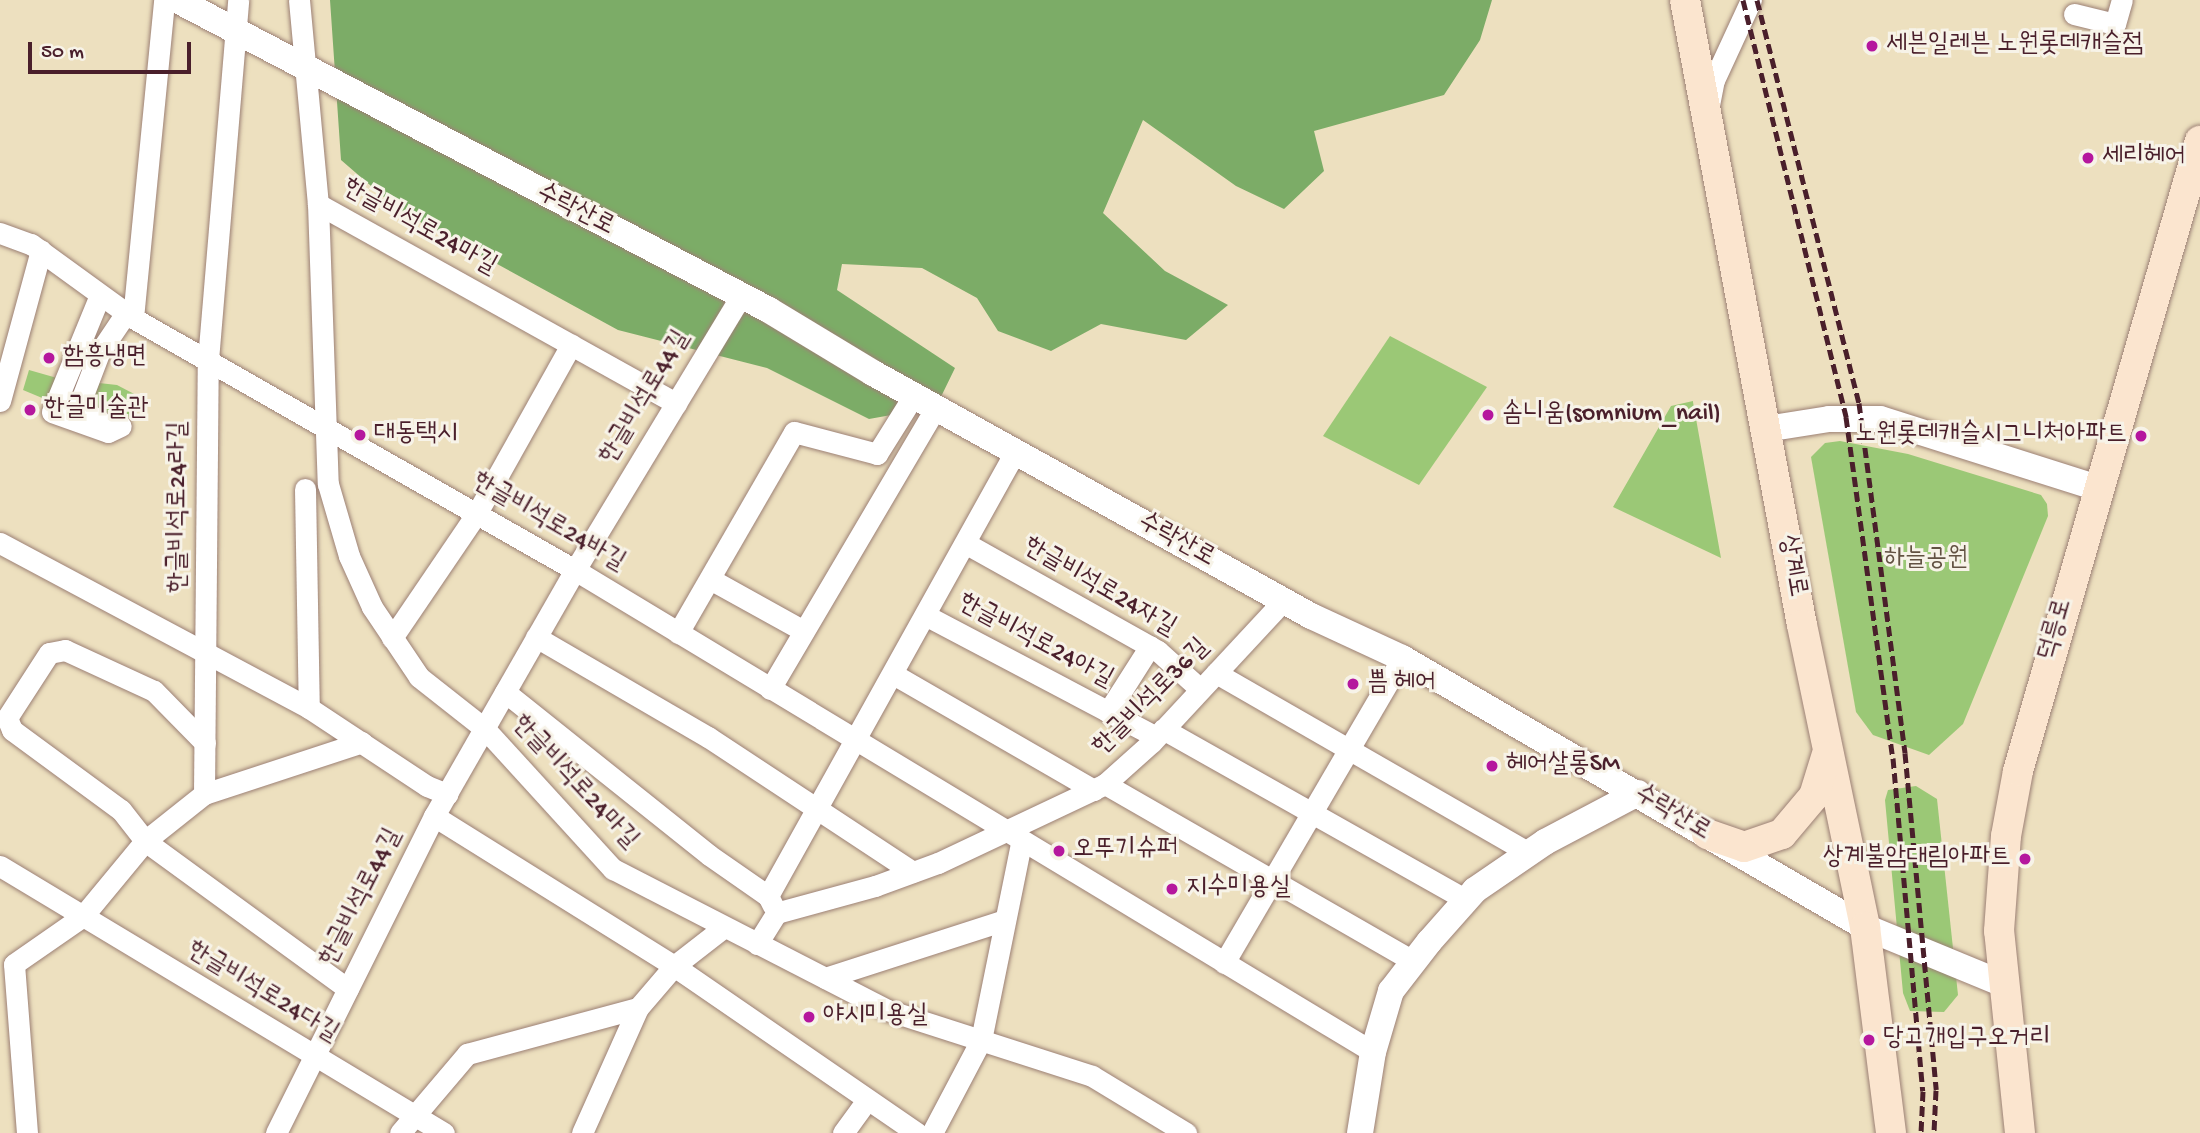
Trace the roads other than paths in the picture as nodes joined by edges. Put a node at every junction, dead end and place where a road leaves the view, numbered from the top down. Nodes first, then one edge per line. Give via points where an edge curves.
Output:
1 (164, 0) edge
2 (177, 0) edge
3 (238, 0) edge
4 (299, 0) edge
5 (1685, 0) edge
6 (1751, 0) edge
7 (2122, 0) edge
8 (2074, 14) dead end
9 (233, 32) junction
10 (304, 67) junction
11 (1708, 118) junction
12 (2200, 141) edge
13 (318, 204) junction
14 (0, 233) edge
15 (41, 250) junction
16 (100, 295) junction
17 (741, 296) junction
18 (129, 316) junction
19 (571, 345) junction
20 (208, 360) junction
21 (0, 401) edge
22 (925, 402) junction
23 (676, 403) junction
24 (323, 424) junction
25 (1766, 429) junction
26 (1015, 452) junction
27 (2097, 488) junction
28 (306, 489) dead end
29 (477, 513) junction
30 (0, 543) edge
31 (965, 543) junction
32 (575, 570) junction
33 (709, 579) junction
34 (1283, 601) junction
35 (926, 615) junction
36 (804, 631) junction
37 (678, 633) junction
38 (392, 638) junction
39 (536, 638) junction
40 (1150, 646) junction
41 (208, 655) junction
42 (1402, 658) junction
43 (1216, 673) junction
44 (893, 674) junction
45 (1199, 688) junction
46 (770, 689) junction
47 (505, 692) junction
48 (309, 708) junction
49 (1108, 712) junction
50 (485, 729) junction
51 (1159, 733) junction
52 (856, 741) junction
53 (362, 742) junction
54 (205, 743) junction
55 (1348, 748) junction
56 (1827, 750) junction
57 (1100, 787) junction
58 (1638, 793) junction
59 (204, 794) junction
60 (447, 794) junction
61 (820, 807) junction
62 (1311, 813) junction
63 (434, 816) junction
64 (1707, 834) junction
65 (1014, 838) junction
66 (145, 841) junction
67 (1529, 853) junction
68 (0, 866) edge
69 (913, 872) junction
70 (1272, 880) junction
71 (1466, 900) junction
72 (772, 904) junction
73 (83, 916) junction
74 (1005, 920) junction
75 (1865, 927) junction
76 (723, 929) junction
77 (757, 944) junction
78 (1414, 962) junction
79 (7, 963) edge
80 (1224, 963) junction
81 (674, 966) junction
82 (825, 978) junction
83 (2003, 984) junction
84 (348, 989) junction
85 (638, 1008) junction
86 (981, 1040) junction
87 (1373, 1052) junction
88 (313, 1058) junction
89 (867, 1100) junction
90 (413, 1115) junction
91 (27, 1133) edge
92 (276, 1133) edge
93 (400, 1133) edge
94 (444, 1133) edge
95 (582, 1133) edge
96 (843, 1133) edge
97 (918, 1133) edge
98 (932, 1133) edge
99 (1186, 1133) edge
100 (1360, 1133) edge
101 (1891, 1133) edge
102 (2020, 1133) edge

1 - 18 street
2 - 9 street, 수락산로
3 - 9 street
4 - 10 street, 한글비석로24마길
5 - 11 main road, 상계로
6 - 11 street via 1714,80
7 - 8 street via 2115,24
9 - 10 street, 수락산로
9 - 20 street
10 - 13 street, 한글비석로24마길
10 - 17 street, 수락산로
11 - 25 main road, 상계로
12 - 27 main road, 덕릉로
13 - 19 street, 한글비석로24마길
13 - 24 street, 한글비석로24마길
14 - 15 street, 한글비석로24바길
15 - 16 street, 한글비석로24바길
15 - 21 street
16 - 18 street, 한글비석로24바길
16 - 18 street via 52,412 108,432 121,426 90,418 78,408 99,353
17 - 22 street, 수락산로
17 - 23 street, 한글비석로44길
18 - 20 street, 한글비석로24바길
19 - 23 street, 한글비석로24마길
19 - 29 street
20 - 24 street, 한글비석로24바길
20 - 41 street, 한글비석로24라길
22 - 26 street, 수락산로
22 - 33 street via 877,454 794,432
22 - 36 street
23 - 32 street, 한글비석로44길
24 - 29 street, 한글비석로24바길
24 - 38 street, 한글비석로24마길 via 328,484 349,556
25 - 27 street via 1829,419 1880,419
25 - 56 main road, 상계로
26 - 31 street
26 - 34 street, 수락산로
27 - 83 main road, 덕릉로 via 2018,771 2001,889
28 - 48 street
29 - 32 street, 한글비석로24바길
29 - 38 street
30 - 41 street, 한글비석로24라길
31 - 35 street
31 - 40 street, 한글비석로24자길
32 - 37 street, 한글비석로24바길
32 - 39 street, 한글비석로44길
33 - 36 street
33 - 37 street
34 - 42 street, 수락산로
34 - 43 street, 한글비석로36길
35 - 44 street
35 - 49 street, 한글비석로24아길
36 - 46 street
37 - 46 street, 한글비석로24바길
38 - 50 street, 한글비석로24마길 via 419,677
39 - 47 street, 한글비석로44길
39 - 61 street
40 - 45 street, 한글비석로24자길
40 - 49 street
41 - 48 street, 한글비석로24라길
41 - 54 street
42 - 55 street
42 - 58 street, 수락산로
43 - 45 street, 한글비석로36길
43 - 55 street
44 - 52 street
44 - 57 street
45 - 51 street, 한글비석로36길
46 - 52 street, 한글비석로24바길
47 - 50 street, 한글비석로44길
47 - 72 street
48 - 53 street, 한글비석로24라길
49 - 51 street, 한글비석로24아길
50 - 60 street, 한글비석로44길
50 - 76 street, 한글비석로24마길 via 613,869
51 - 57 street, 한글비석로36길
51 - 62 street, 한글비석로24아길
52 - 61 street
52 - 65 street, 한글비석로24바길
53 - 59 street
53 - 60 street, 한글비석로24라길 via 427,786
54 - 59 street
54 - 66 street via 170,704 134,681 65,650 50,653 12,705 7,718 12,730 121,810
55 - 62 street
55 - 67 street
56 - 64 main road via 1814,796 1782,834 1744,847
56 - 75 main road, 상계로
57 - 65 street, 한글비석로36길
57 - 70 street
58 - 64 street, 수락산로
58 - 67 street
59 - 66 street
60 - 63 street, 한글비석로44길
61 - 69 street via 826,817
61 - 72 street
62 - 70 street
62 - 71 street, 한글비석로24아길
63 - 81 street
63 - 84 street, 한글비석로44길
64 - 75 street, 수락산로
65 - 69 street
65 - 74 street
65 - 80 street, 한글비석로24바길
66 - 73 street
66 - 84 street
67 - 71 street
68 - 73 street, 한글비석로24다길
69 - 72 street
70 - 78 street
70 - 80 street
71 - 78 street
72 - 77 street
73 - 79 street
73 - 88 street, 한글비석로24다길
74 - 82 street
74 - 86 street
75 - 83 street, 수락산로
75 - 101 main road, 상계로
76 - 77 street, 한글비석로24마길
76 - 81 street
77 - 82 street, 한글비석로24마길
78 - 87 street via 1391,991
79 - 91 street
80 - 87 street, 한글비석로24바길
81 - 85 street
81 - 89 street
82 - 86 street, 한글비석로24마길 via 887,1010
83 - 102 main road, 덕릉로
84 - 88 street, 한글비석로44길
85 - 90 street via 467,1054
85 - 95 street
86 - 98 street
86 - 99 street, 한글비석로24마길 via 1092,1076
87 - 100 street
88 - 90 street, 한글비석로24다길
88 - 92 street, 한글비석로44길
89 - 96 street
89 - 97 street
90 - 93 street
90 - 94 street, 한글비석로24다길

